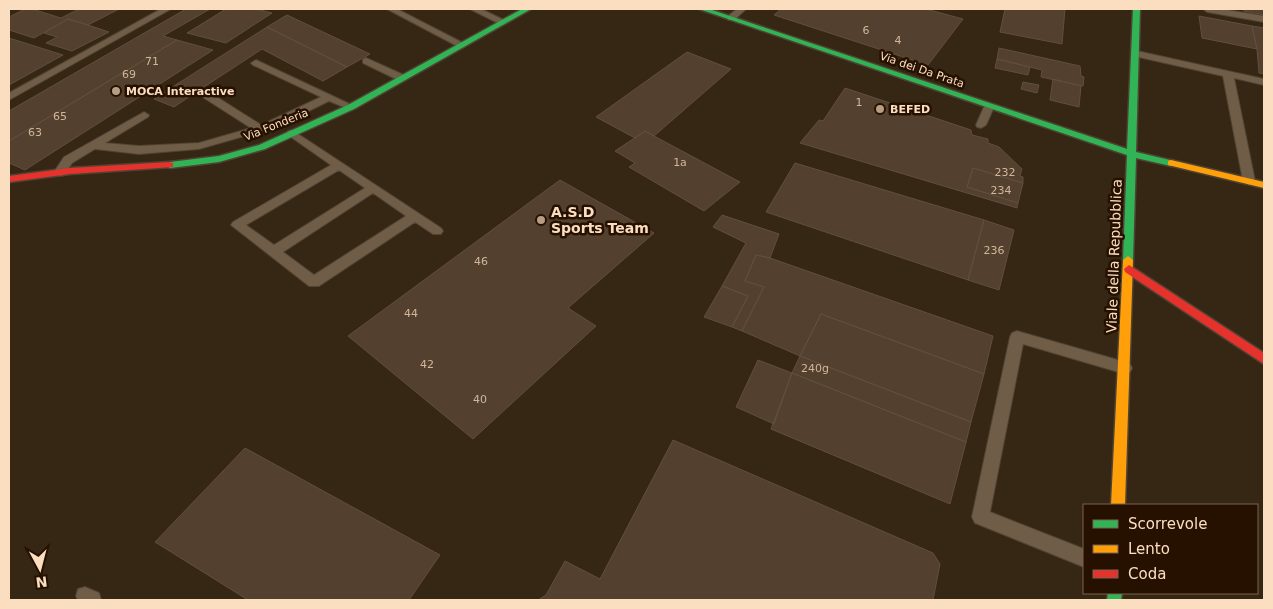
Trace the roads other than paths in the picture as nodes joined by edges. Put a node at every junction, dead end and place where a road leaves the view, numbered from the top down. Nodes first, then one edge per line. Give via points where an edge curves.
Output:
1 (167, 9) edge
2 (391, 9) edge
3 (474, 9) edge
4 (527, 9) edge
5 (703, 9) edge
6 (742, 9) edge
7 (1137, 9) edge
8 (1207, 9) edge
9 (731, 18) junction
10 (1264, 19) edge
11 (503, 22) junction
12 (462, 45) junction
13 (1137, 54) junction
14 (366, 61) dead end
15 (256, 63) dead end
16 (1228, 74) junction
17 (402, 78) junction
18 (1264, 82) edge
19 (205, 94) dead end
20 (9, 97) edge
21 (329, 97) junction
22 (351, 107) junction
23 (989, 107) junction
24 (144, 115) dead end
25 (981, 125) dead end
26 (260, 129) junction
27 (292, 133) junction
28 (93, 145) junction
29 (1133, 154) junction
30 (340, 166) junction
31 (60, 172) junction
32 (9, 179) edge
33 (1249, 181) junction
34 (1264, 185) edge
35 (373, 188) junction
36 (415, 216) junction
37 (437, 231) dead end
38 (273, 252) junction
39 (1129, 269) junction
40 (1264, 360) edge
41 (1125, 368) junction
42 (1118, 504) edge
43 (1083, 558) edge

1 - 20 lane
2 - 12 lane
3 - 11 lane
4 - 11 street, Via Fonderia
5 - 9 street, Via dei Da Prata
6 - 9 lane
7 - 13 street, Viale della Repubblica
8 - 10 lane
9 - 23 street, Via dei Da Prata
11 - 12 street, Via Fonderia
12 - 17 street, Via Fonderia
13 - 16 lane
13 - 29 street, Viale della Repubblica
14 - 17 lane
15 - 21 lane
16 - 18 lane
16 - 33 lane
17 - 22 street, Via Fonderia
19 - 26 lane
21 - 22 lane
21 - 26 lane
22 - 27 street, Via Fonderia
23 - 25 lane
23 - 29 street, Via dei Da Prata
24 - 28 lane
26 - 28 lane via 199,146 139,150
27 - 30 lane
27 - 31 street, Via Fonderia via 262,147 219,159 171,166
28 - 31 lane via 68,160
29 - 33 street, Via dei Da Prata
29 - 39 street, Viale della Repubblica
30 - 35 lane
30 - 38 lane via 237,225
31 - 32 street, Via Fonderia
33 - 34 street, Via dei Da Prata
35 - 36 lane
35 - 38 lane
36 - 37 lane
36 - 38 lane via 314,282
39 - 40 street
39 - 41 street, Viale della Repubblica
41 - 42 street, Viale della Repubblica
41 - 43 lane via 1017,337 981,517

